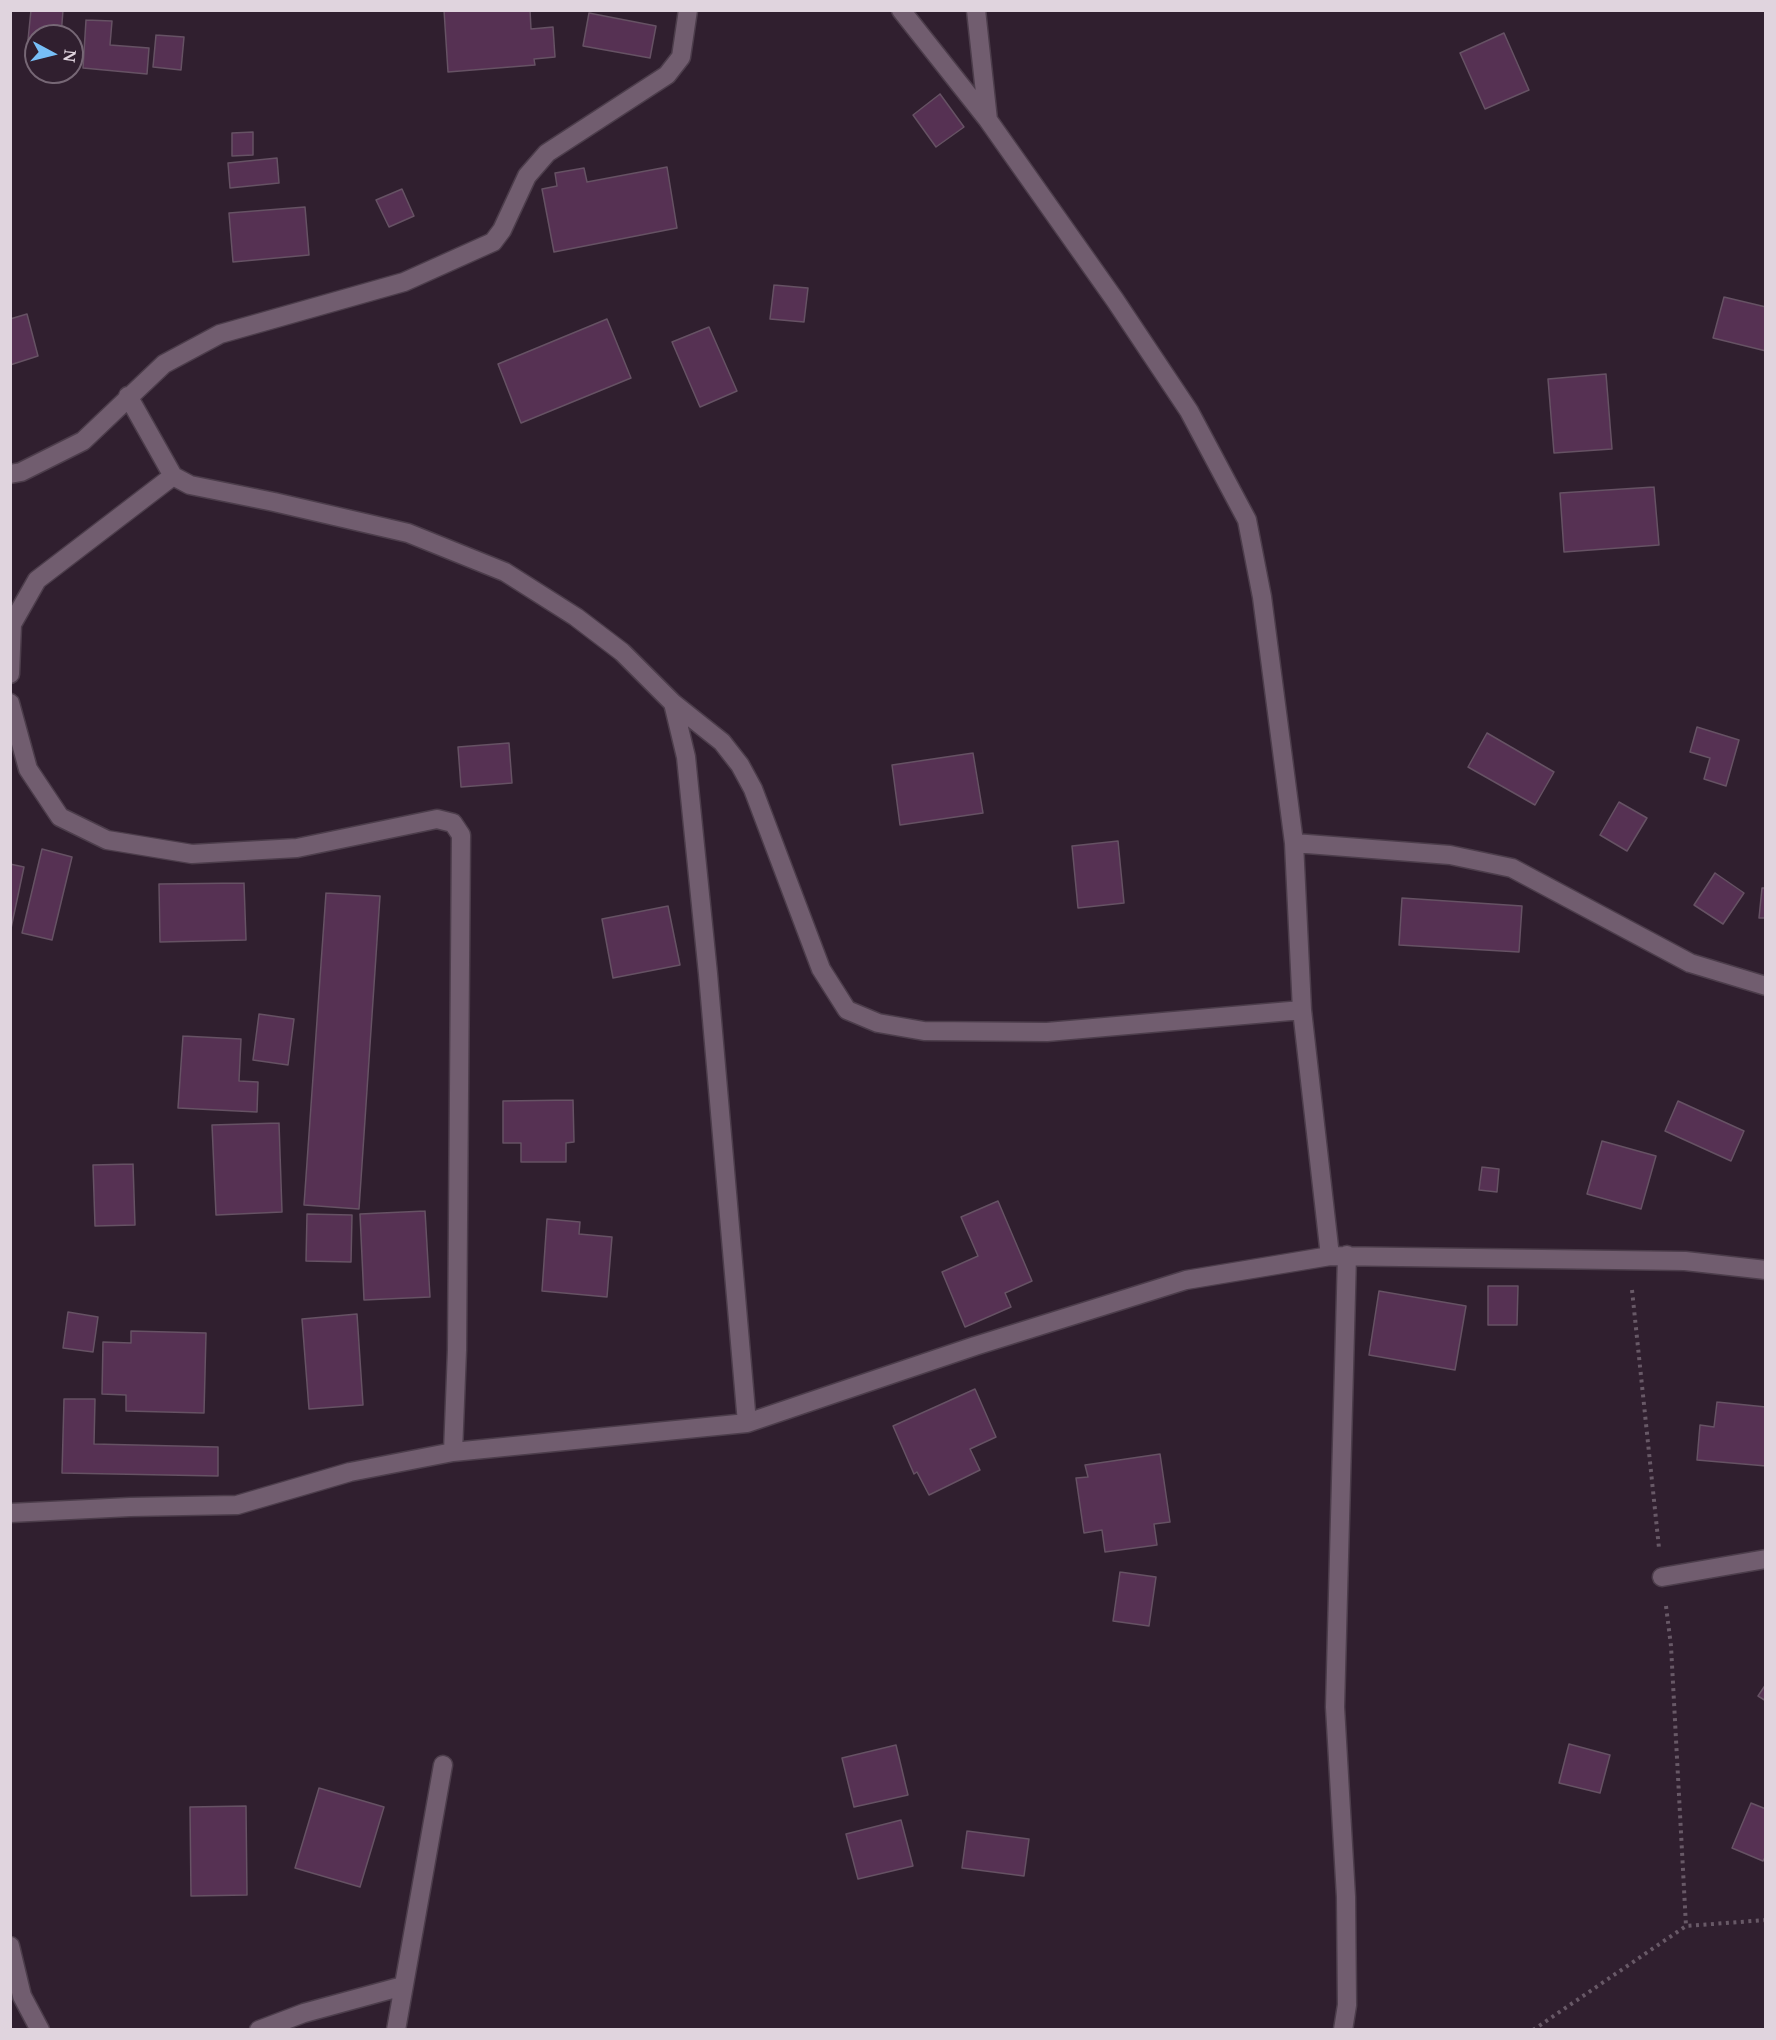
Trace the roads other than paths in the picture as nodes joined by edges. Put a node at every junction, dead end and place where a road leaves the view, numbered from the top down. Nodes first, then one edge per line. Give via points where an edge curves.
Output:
1 (688, 10) edge
2 (901, 10) edge
3 (976, 10) edge
4 (988, 120) junction
5 (128, 396) junction
6 (10, 474) edge
7 (172, 476) junction
8 (10, 674) edge
9 (10, 703) edge
10 (673, 703) junction
11 (1294, 843) junction
12 (1766, 986) edge
13 (1302, 1010) junction
14 (1338, 1256) junction
15 (1766, 1270) edge
16 (747, 1423) junction
17 (453, 1452) junction
18 (10, 1513) edge
19 (1766, 1559) edge
20 (1662, 1577) dead end
21 (443, 1765) dead end
22 (10, 1946) edge
23 (403, 1986) junction
24 (40, 2030) edge
25 (259, 2030) edge
26 (396, 2030) edge
27 (1343, 2030) edge

1 - 5 street via 681,57 667,75 547,153 527,176 493,242 404,282 220,334 164,364
2 - 4 street
3 - 4 street
4 - 11 street via 1189,411 1247,520 1262,597
5 - 6 street via 83,441
5 - 7 street
7 - 8 street via 37,580 12,624
7 - 10 street via 190,485 408,533 505,573 576,617 622,652
9 - 17 street via 28,769 60,817 107,840 192,854 297,848 437,819 453,823 462,836
10 - 13 street via 722,742 740,765 753,789 821,969 847,1010 878,1023 924,1031 1047,1032
10 - 16 street via 686,757
11 - 12 street via 1450,855 1512,868 1690,963
11 - 13 street
13 - 14 street
14 - 15 street via 1685,1261
14 - 16 street via 1186,1281 975,1346
14 - 27 street via 1335,1707 1347,1897 1347,2005
16 - 17 street
17 - 18 street via 350,1472 237,1505
19 - 20 street
21 - 23 street
22 - 24 street via 22,1996
23 - 25 street via 304,2013
23 - 26 street

